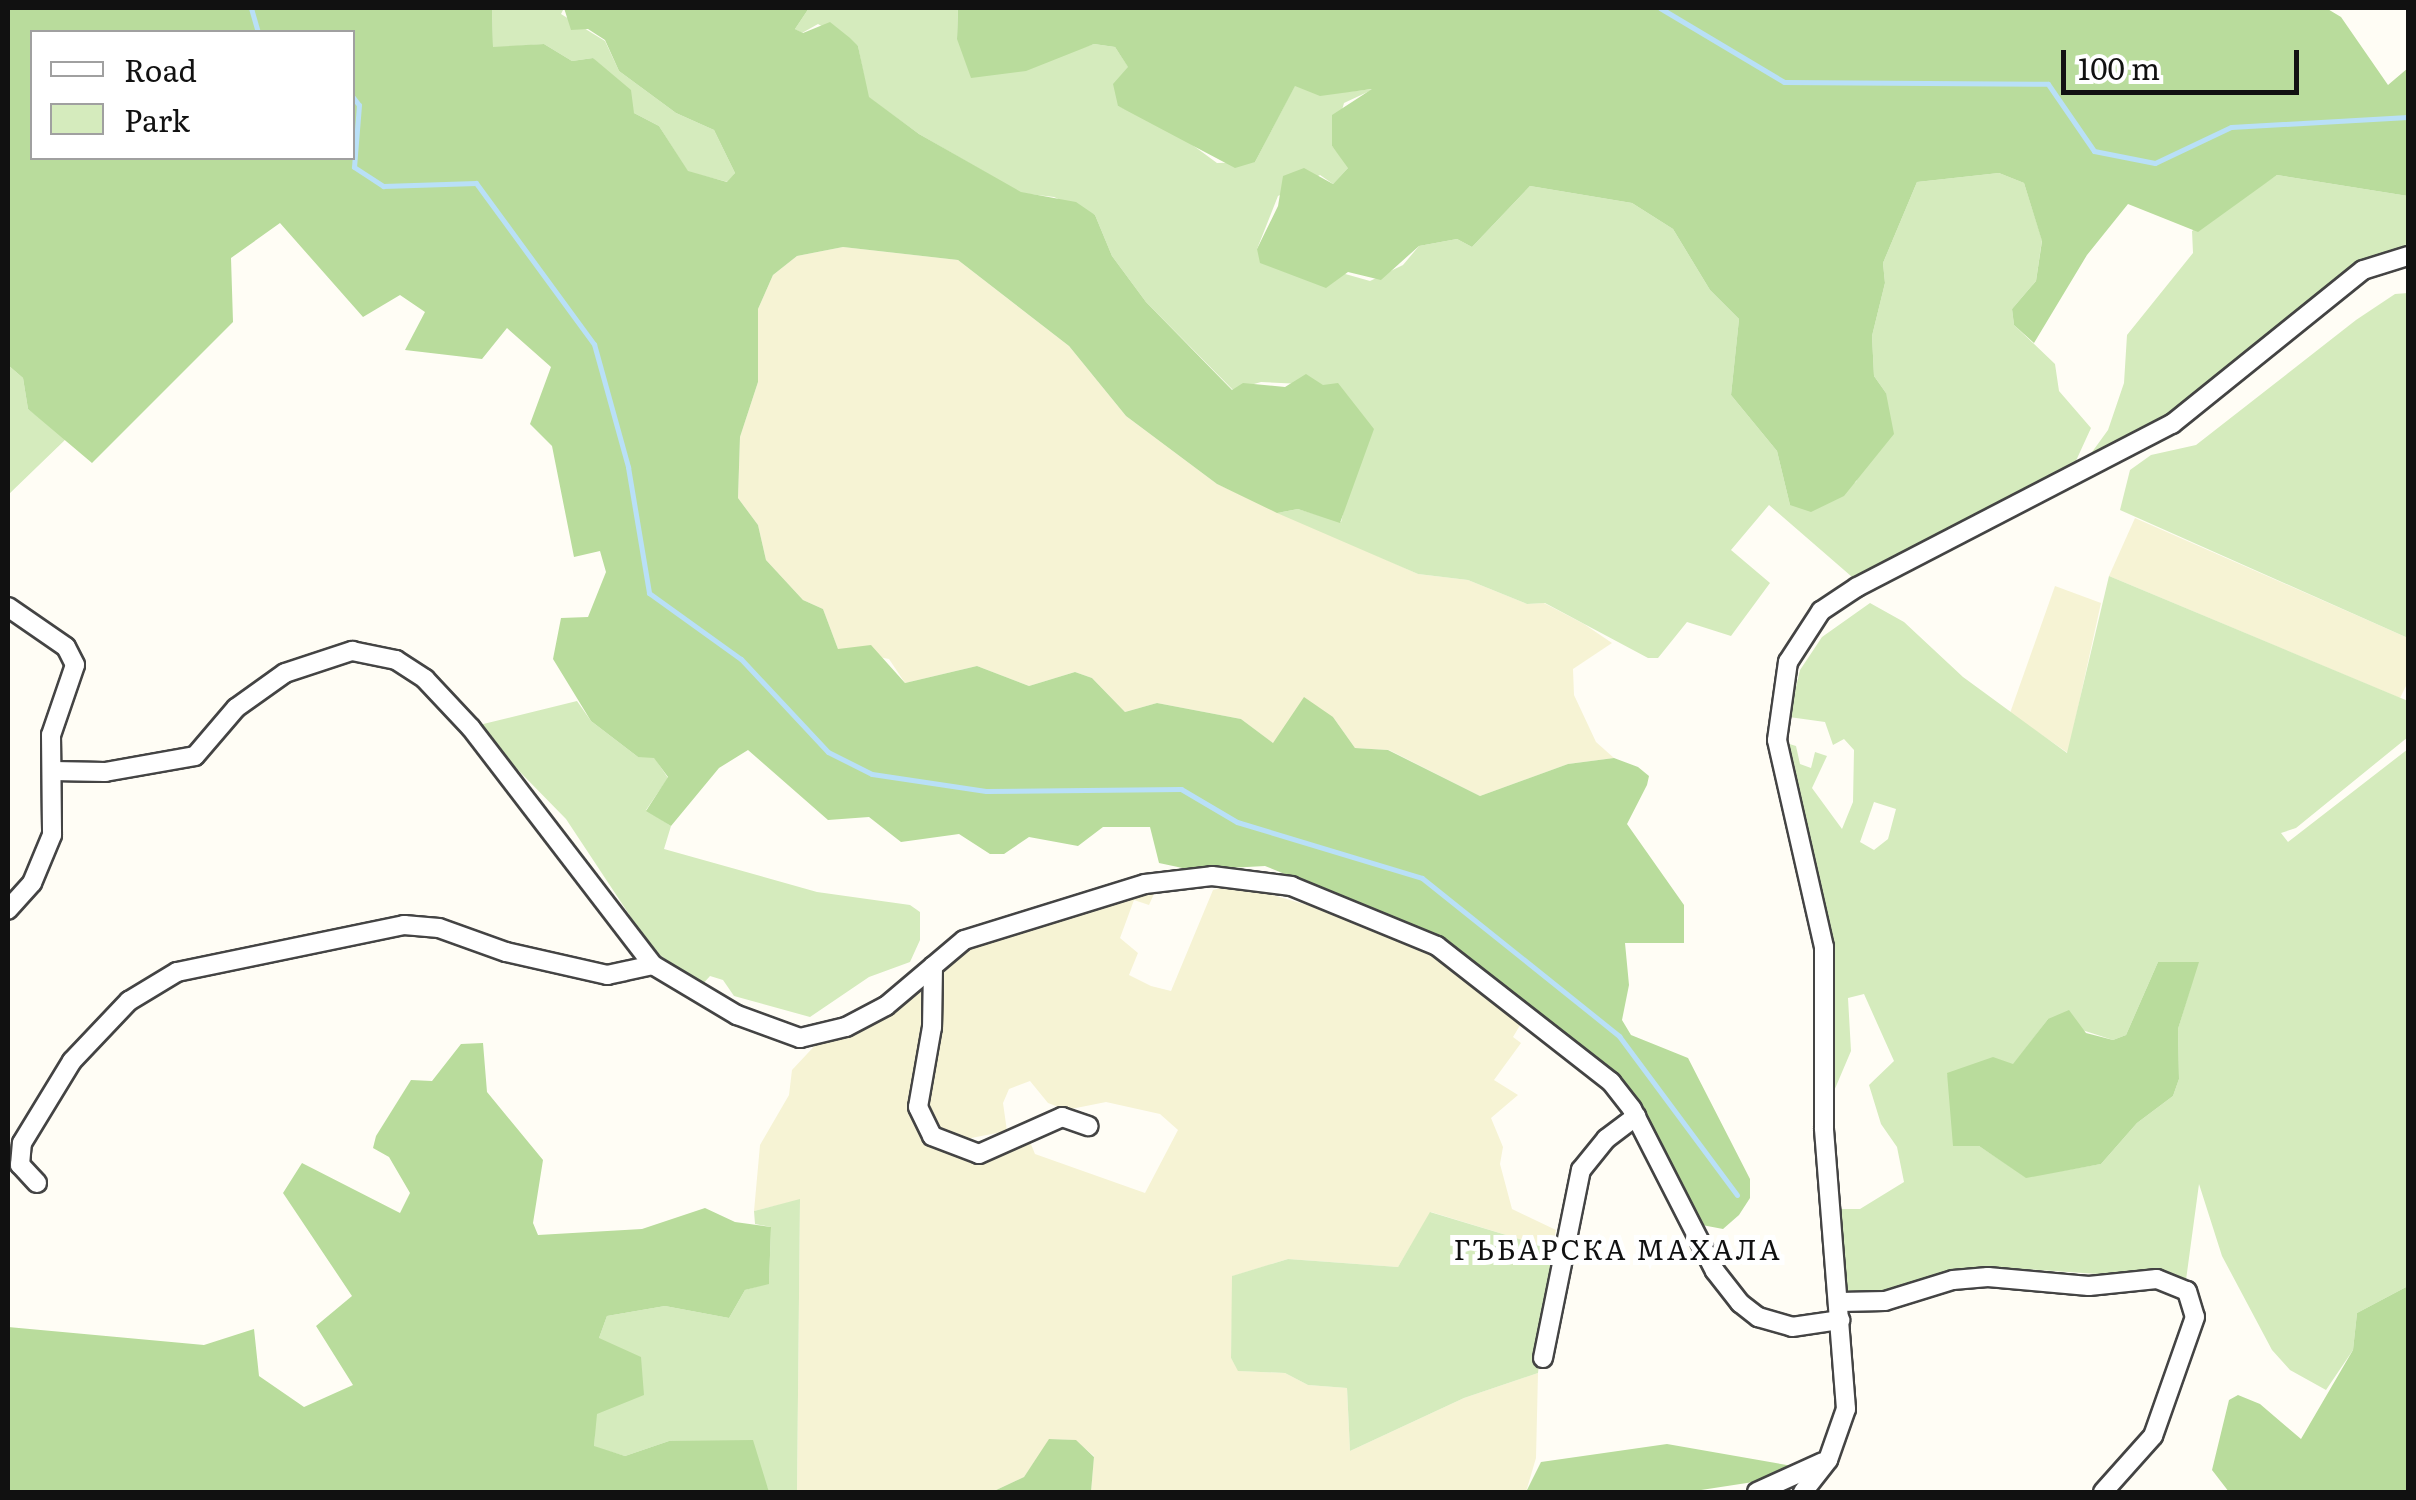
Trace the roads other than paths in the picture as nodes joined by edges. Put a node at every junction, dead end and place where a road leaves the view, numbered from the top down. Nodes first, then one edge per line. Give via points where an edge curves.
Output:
1 (2408, 256) edge
2 (8, 606) edge
3 (53, 771) junction
4 (8, 910) edge
5 (653, 965) junction
6 (933, 966) junction
7 (1636, 1116) junction
8 (1088, 1126) dead end
9 (37, 1183) dead end
10 (1840, 1311) junction
11 (1543, 1358) dead end
12 (1828, 1460) junction
13 (1757, 1492) edge
14 (1803, 1492) edge
15 (2103, 1492) edge

1 - 10 street via 2363,270 2172,424 1856,587 1820,612 1788,662 1777,740 1824,947 1824,1128
2 - 3 street via 73,655 51,735
3 - 4 street via 54,817 44,859
3 - 5 street via 105,772 195,756 236,708 285,673 352,651 372,652 425,679 471,728
5 - 6 street via 736,1015 800,1038 846,1027 886,1006
5 - 9 street via 607,975 506,952 439,928 404,925 177,972 129,1001 72,1062 22,1143 20,1165
6 - 7 street via 964,940 1144,884 1212,876 1272,882 1437,946 1611,1082
6 - 8 street via 932,1027 918,1107 932,1136 979,1154 1062,1117
7 - 10 street via 1716,1271 1740,1303 1792,1327
7 - 11 street via 1606,1138 1581,1170
10 - 12 street via 1846,1409
10 - 15 street via 1953,1280 2089,1286 2157,1279 2187,1291 2195,1317 2153,1436
12 - 13 street
12 - 14 street

